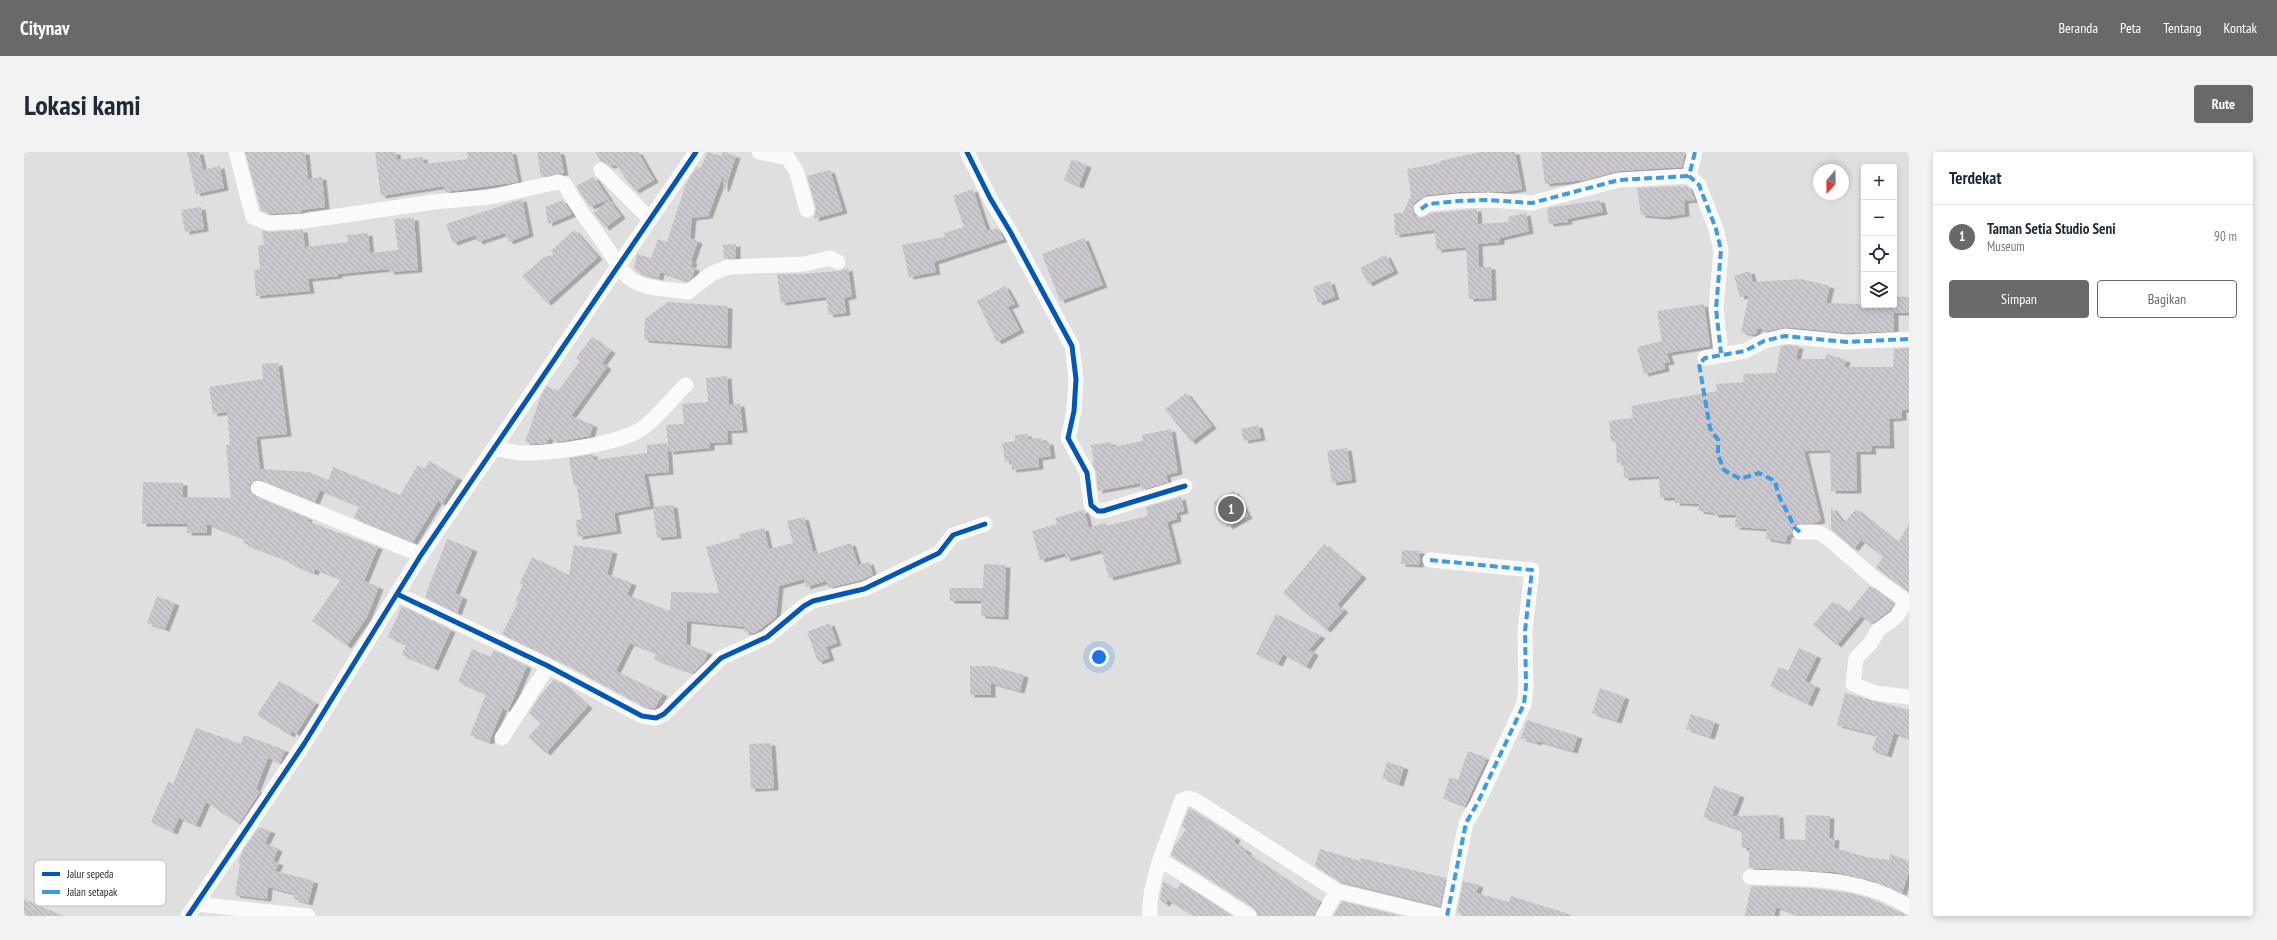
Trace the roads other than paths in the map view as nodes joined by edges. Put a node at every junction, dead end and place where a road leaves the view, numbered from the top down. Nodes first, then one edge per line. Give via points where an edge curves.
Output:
1 (236, 152) edge
2 (696, 152) edge
3 (759, 152) edge
4 (967, 152) edge
5 (1695, 152) edge
6 (602, 170) dead end
7 (1689, 176) junction
8 (1421, 209) dead end
9 (807, 210) dead end
10 (649, 218) junction
11 (838, 262) dead end
12 (617, 266) junction
13 (1909, 339) edge
14 (1721, 354) junction
15 (1705, 358) dead end
16 (686, 385) dead end
17 (494, 448) junction
18 (1185, 486) dead end
19 (258, 488) dead end
20 (985, 524) dead end
21 (1800, 532) dead end
22 (421, 554) junction
23 (1430, 560) dead end
24 (397, 594) junction
25 (548, 666) junction
26 (1909, 697) edge
27 (502, 738) dead end
28 (1161, 860) junction
29 (1750, 877) dead end
30 (1337, 891) junction
31 (1909, 907) edge
32 (192, 910) edge
33 (308, 916) edge
34 (1150, 916) edge
35 (1249, 916) edge
36 (1323, 916) edge
37 (1441, 916) edge
38 (1447, 916) edge

1 - 12 street via 253,217 268,223 304,221 427,203 490,197 550,183 563,183
2 - 10 street
3 - 9 street via 788,158 797,173
4 - 18 street via 1072,346 1076,379 1074,411 1068,438 1087,473 1091,505 1098,511 1103,511
5 - 7 street
6 - 10 street
7 - 8 street via 1619,180 1532,203 1458,201 1428,204
7 - 14 street via 1699,185 1721,250 1716,309
10 - 12 street
11 - 12 street via 830,258 804,264 728,267 711,274 688,292 634,282
12 - 17 street
13 - 14 street via 1846,342 1785,336 1764,341 1745,351
14 - 15 street
16 - 17 street via 651,421 633,434 593,444 539,452 523,453
17 - 22 street
19 - 22 street
20 - 25 street via 953,535 939,553 864,589 813,601 804,606 767,637 721,658 664,714 656,718 642,716
21 - 26 street via 1818,532 1829,538 1874,578 1902,598 1903,606 1896,617 1878,630 1870,644 1856,658 1852,684 1875,693
22 - 24 street
23 - 38 street via 1532,570 1525,631 1524,704 1466,823
24 - 25 street
24 - 32 street via 304,744
25 - 27 street
28 - 30 street via 1182,800 1191,798
28 - 34 street via 1150,897
28 - 35 street
29 - 31 street via 1835,880 1880,891
30 - 36 street
30 - 37 street
32 - 33 street

